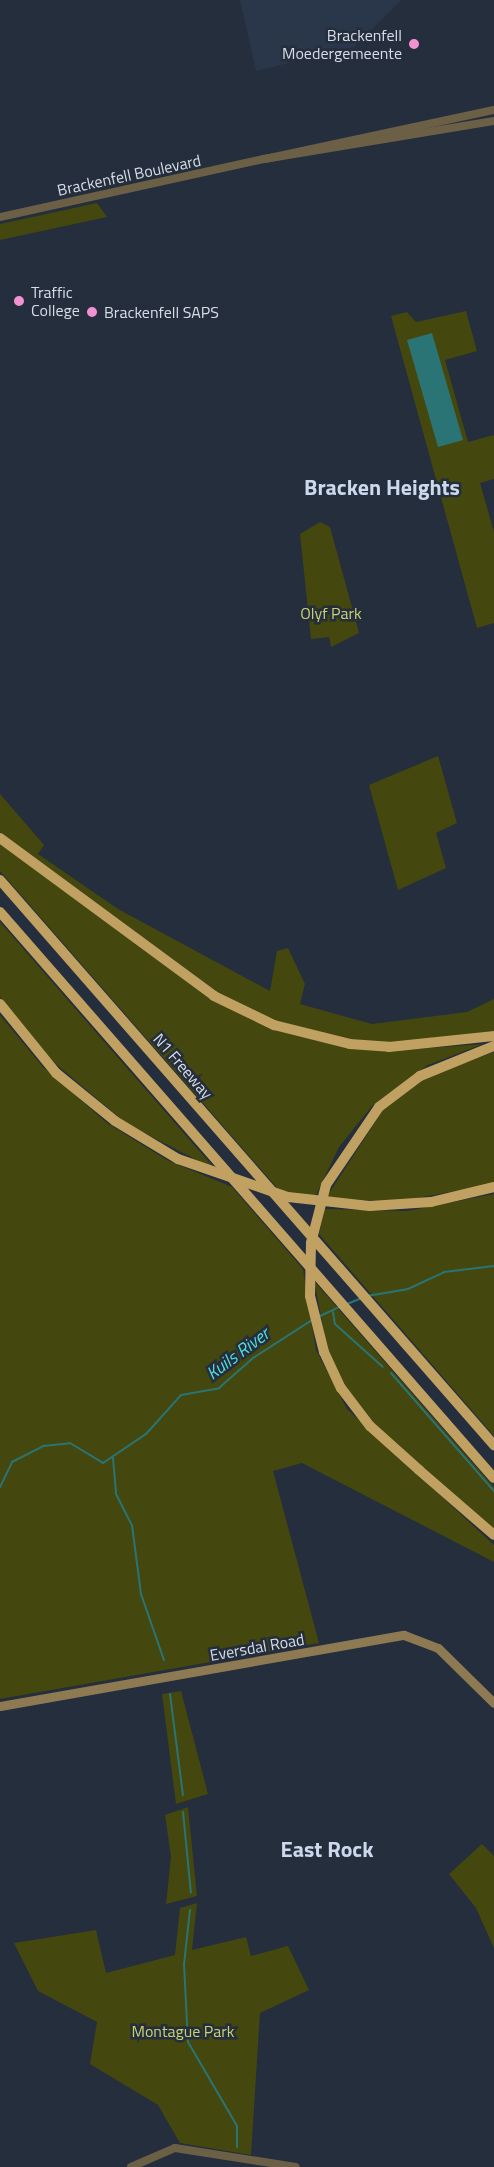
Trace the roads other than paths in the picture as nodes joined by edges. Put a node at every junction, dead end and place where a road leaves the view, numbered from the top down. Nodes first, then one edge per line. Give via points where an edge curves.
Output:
1 (494, 110) edge
2 (494, 121) edge
3 (264, 159) junction
4 (0, 217) edge
5 (0, 838) edge
6 (0, 880) edge
7 (0, 912) edge
8 (0, 1004) edge
9 (494, 1036) edge
10 (494, 1046) edge
11 (494, 1187) edge
12 (494, 1445) edge
13 (494, 1478) edge
14 (494, 1534) edge
15 (494, 1703) edge
16 (0, 1706) edge
17 (131, 2167) edge
18 (296, 2167) edge

1 - 3 street, Brackenfell Boulevard
2 - 3 street, Brackenfell Boulevard
3 - 4 street, Brackenfell Boulevard
5 - 9 highway via 207,991 274,1025 350,1044 388,1047
6 - 12 highway, N1 Freeway
7 - 13 highway
8 - 11 highway, bridge via 56,1072 122,1126 178,1159 288,1197 370,1206 431,1202
10 - 14 highway, bridge via 436,1067 379,1107 326,1185 311,1243 310,1296 324,1352 341,1388 370,1426
15 - 16 main road, Eversdal Road via 438,1648 404,1635
17 - 18 street via 175,2148

